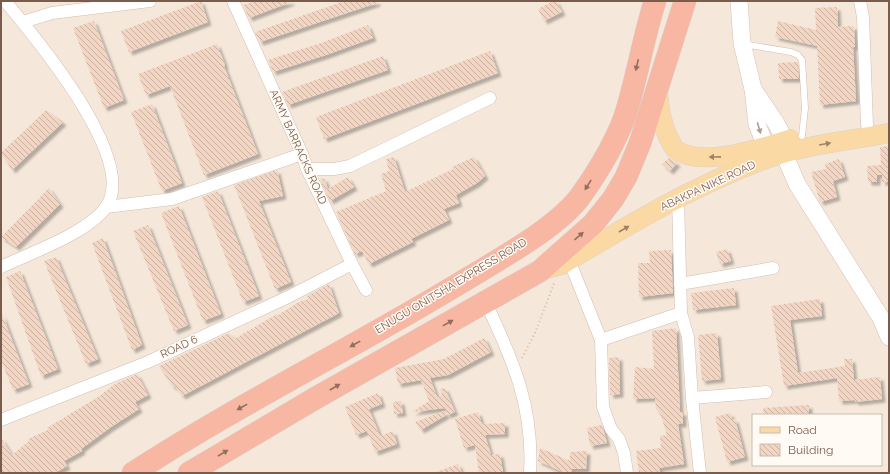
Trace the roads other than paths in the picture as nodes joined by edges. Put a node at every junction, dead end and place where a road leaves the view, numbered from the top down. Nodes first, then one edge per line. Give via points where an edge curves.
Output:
1 (5, 1) edge
2 (150, 1) edge
3 (233, 1) edge
4 (642, 1) edge
5 (655, 1) edge
6 (685, 1) edge
7 (739, 1) edge
8 (860, 1) edge
9 (51, 7) edge
10 (23, 22) junction
11 (645, 32) junction
12 (742, 43) junction
13 (657, 84) junction
14 (490, 98) dead end
15 (889, 120) edge
16 (867, 124) junction
17 (889, 133) edge
18 (779, 149) junction
19 (302, 154) junction
20 (307, 169) junction
21 (678, 198) junction
22 (106, 207) junction
23 (565, 263) junction
24 (352, 264) junction
25 (1, 267) edge
26 (774, 268) dead end
27 (540, 271) junction
28 (680, 284) junction
29 (366, 290) dead end
30 (486, 303) junction
31 (681, 313) junction
32 (889, 336) edge
33 (601, 340) junction
34 (766, 392) dead end
35 (692, 398) junction
36 (1, 420) edge
37 (133, 473) edge
38 (190, 473) edge
39 (530, 473) edge
40 (627, 473) edge
41 (700, 473) edge

1 - 10 street
2 - 9 street
3 - 19 street, ARMY BARRACKS ROAD
4 - 11 street
5 - 11 highway, ENUGU ONITSHA EXPRESS ROAD
6 - 13 highway
7 - 12 street
8 - 16 street via 863,17
9 - 10 street
10 - 22 street via 80,102 106,150 112,172 112,189
11 -> 37 highway, ENUGU ONITSHA EXPRESS ROAD via 625,115 617,134 581,196 560,216 524,243 434,299 230,414
12 - 18 street via 753,89 776,123
12 - 18 lane via 791,52 802,60 805,108
18 -> 13 main road via 718,158 688,155 674,149 660,113
27 -> 13 highway via 593,224 613,199 626,177 640,143
14 - 20 street via 350,166
15 - 16 main road, ABAKPA NIKE ROAD
16 - 18 main road, ABAKPA NIKE ROAD
18 -> 17 main road, ABAKPA NIKE ROAD
18 - 21 main road, ABAKPA NIKE ROAD
18 - 32 street via 815,217 881,318
19 - 20 street, ARMY BARRACKS ROAD
19 - 22 street via 172,199
20 - 24 street, ARMY BARRACKS ROAD
23 -> 21 main road, ABAKPA NIKE ROAD
21 - 28 street
22 - 25 street via 75,232
23 - 27 main road, ABAKPA NIKE ROAD
23 - 33 street
24 - 29 street, ARMY BARRACKS ROAD
24 - 36 street, ROAD 6 via 288,297 148,362
26 - 28 street
27 - 30 highway
28 - 31 street
38 -> 30 highway via 314,399
30 - 39 street via 511,355 525,403 531,454
31 - 33 street
31 - 35 street via 688,337
33 - 40 street via 603,407 622,446
34 - 35 street
35 - 41 street

